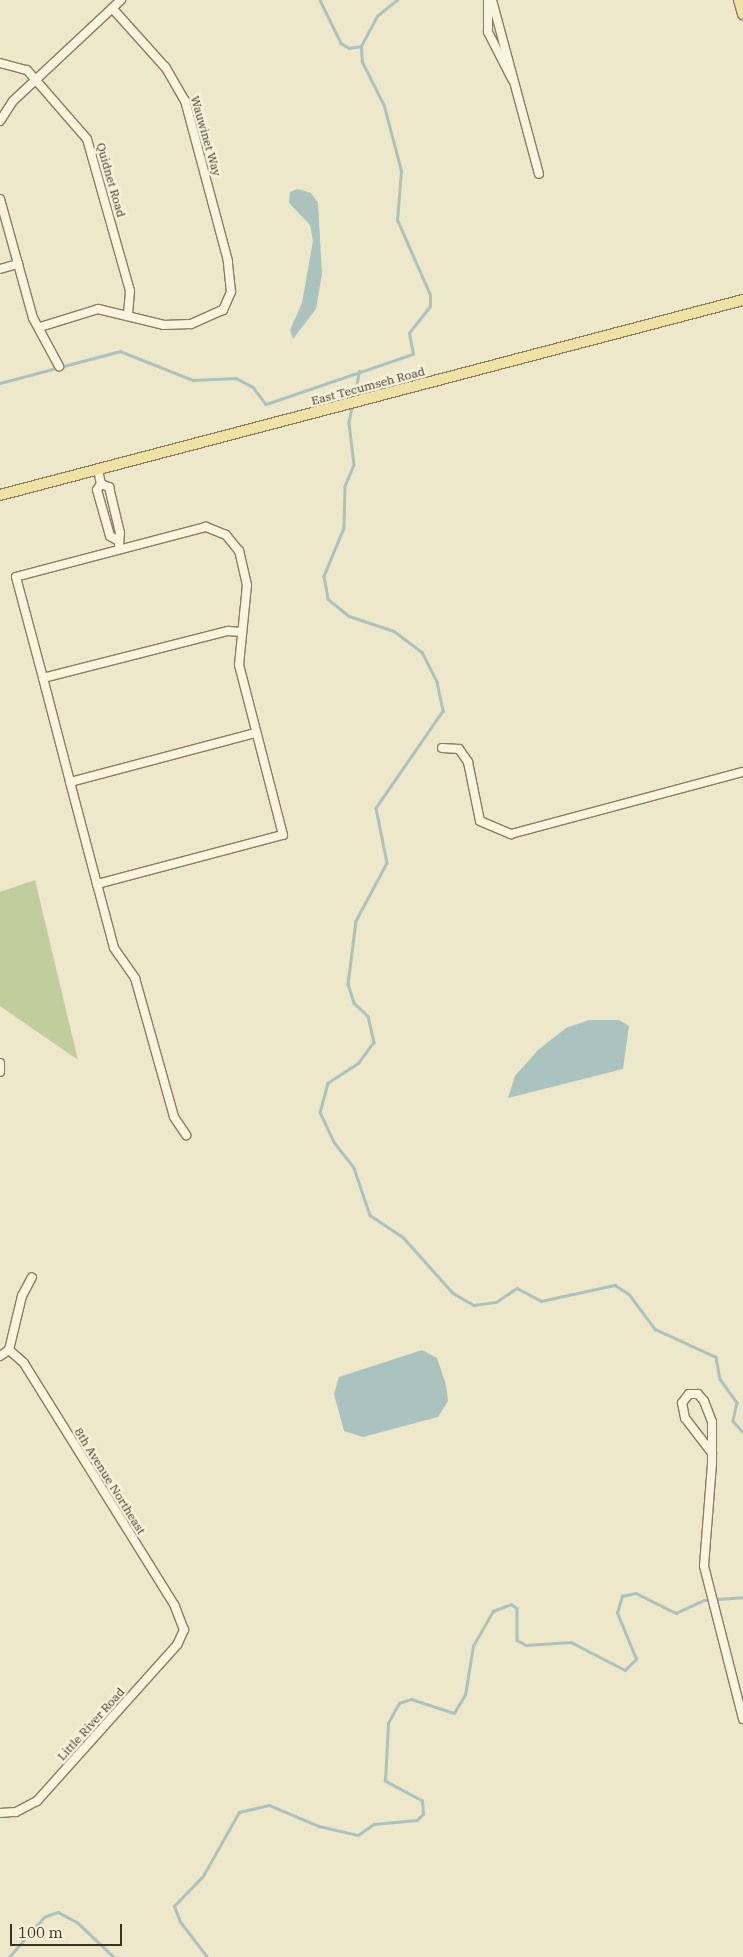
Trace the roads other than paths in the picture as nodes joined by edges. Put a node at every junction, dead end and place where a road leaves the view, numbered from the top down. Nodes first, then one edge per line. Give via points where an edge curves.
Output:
1 (121, 0) edge
2 (488, 0) edge
3 (492, 0) edge
4 (739, 0) edge
5 (112, 8) junction
6 (743, 14) edge
7 (0, 62) edge
8 (36, 79) junction
9 (514, 81) junction
10 (0, 121) edge
11 (539, 174) dead end
12 (0, 199) edge
13 (18, 264) junction
14 (0, 269) edge
15 (743, 300) edge
16 (128, 315) junction
17 (40, 327) junction
18 (59, 366) dead end
19 (98, 470) junction
20 (102, 484) junction
21 (0, 495) edge
22 (118, 544) junction
23 (242, 632) junction
24 (43, 678) junction
25 (255, 733) junction
26 (442, 748) dead end
27 (743, 772) edge
28 (70, 782) junction
29 (97, 884) junction
30 (186, 1135) dead end
31 (32, 1277) dead end
32 (9, 1350) junction
33 (0, 1356) edge
34 (712, 1453) junction
35 (184, 1630) joint
36 (743, 1719) edge
37 (0, 1813) edge

1 - 5 street
2 - 9 street via 490,41
3 - 9 street
4 - 6 main road
5 - 8 street
5 - 16 street, Wauwinet Way via 172,75 185,101 228,261 231,292 223,310 191,324 169,326
7 - 8 street, Quidnet Road via 16,64
8 - 10 street
8 - 16 street, Quidnet Road via 82,130 92,149 130,292
9 - 11 street
12 - 13 street
13 - 14 street
13 - 17 street
15 - 19 main road, East Tecumseh Road
16 - 17 street via 92,310
17 - 18 street
19 - 20 street
19 - 21 main road, East Tecumseh Road
20 - 22 street via 109,487 120,533
20 - 22 street via 97,490 99,500 110,536
22 - 23 street via 206,527 226,535 239,551 247,585
22 - 24 street via 16,577
23 - 24 street via 228,631
23 - 25 street via 239,665
24 - 28 street
25 - 28 street
25 - 29 street via 283,835
26 - 27 street via 459,749 468,762 480,821 511,834
28 - 29 street
29 - 30 street via 114,948 135,978 174,1117
31 - 32 street via 22,1296
32 - 33 street
32 - 35 street, 8th Avenue Northeast via 24,1362 175,1606
34 - 34 street via 709,1411 698,1394 689,1394 682,1403 685,1418
34 - 36 street via 704,1566
35 - 37 street, Little River Road via 177,1644 36,1801 16,1812

